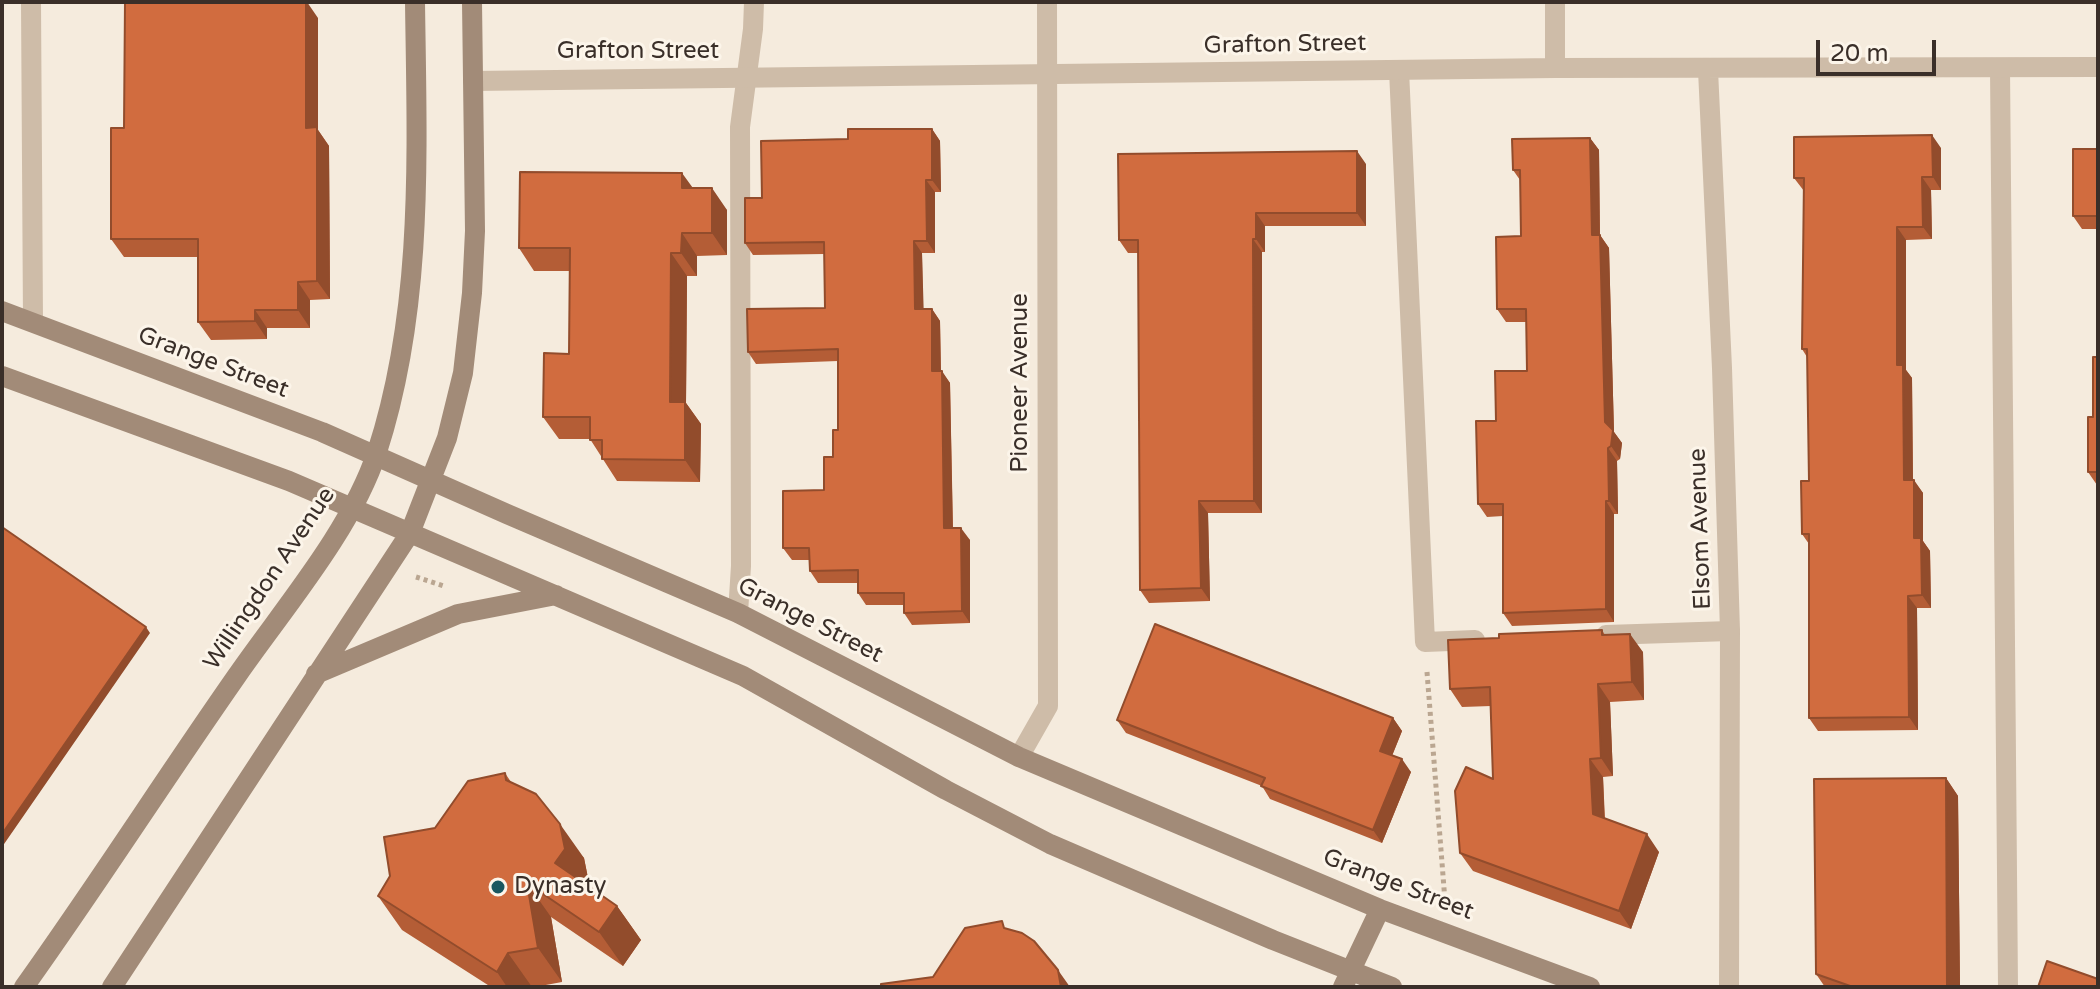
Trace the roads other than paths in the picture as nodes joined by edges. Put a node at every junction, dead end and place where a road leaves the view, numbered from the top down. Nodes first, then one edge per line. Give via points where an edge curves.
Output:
1 (31, 2) edge
2 (415, 2) edge
3 (472, 2) edge
4 (754, 2) edge
5 (1047, 2) edge
6 (1555, 2) edge
7 (2098, 67) edge
8 (1555, 68) junction
9 (2000, 68) junction
10 (1399, 70) junction
11 (1708, 70) junction
12 (1048, 74) junction
13 (748, 78) junction
14 (473, 81) junction
15 (2, 311) edge
16 (33, 322) junction
17 (2, 376) edge
18 (376, 455) junction
19 (432, 479) junction
20 (351, 508) junction
21 (410, 533) junction
22 (556, 595) junction
23 (738, 613) junction
24 (1730, 631) junction
25 (1593, 636) edge
26 (1501, 639) edge
27 (316, 674) junction
28 (1019, 757) junction
29 (1380, 909) junction
30 (1347, 979) edge
31 (24, 987) edge
32 (112, 987) edge
33 (1392, 987) edge
34 (1590, 987) edge
35 (1729, 987) edge
36 (2008, 987) edge

1 - 16 street
2 - 18 main road, Willingdon Avenue via 410,307
3 - 14 main road
4 - 13 street
5 - 12 street, Pioneer Avenue
6 - 8 street
7 - 9 street, Grafton Street
8 - 10 street, Grafton Street
8 - 11 street, Grafton Street
9 - 11 street, Grafton Street
9 - 36 street
10 - 12 street, Grafton Street
10 - 26 street via 1425,642
11 - 24 street, Elsom Avenue
12 - 13 street, Grafton Street
12 - 28 street, Pioneer Avenue via 1048,706
13 - 14 street, Grafton Street
13 - 23 street via 740,127
14 - 19 main road via 472,293 463,373
15 - 16 main road, Grange Street
16 - 18 main road, Grange Street
17 - 20 main road
18 - 19 main road, Grange Street
18 - 20 main road, Willingdon Avenue
19 - 21 main road
19 - 23 main road, Grange Street
20 - 21 main road
20 - 31 main road, Willingdon Avenue
21 - 22 main road
21 - 27 main road
22 - 27 main road via 458,614
22 - 30 main road via 743,676 1050,844
23 - 28 main road, Grange Street
24 - 25 street
24 - 35 street, Elsom Avenue
27 - 32 main road
28 - 29 main road, Grange Street
29 - 30 main road
29 - 34 main road, Grange Street
30 - 33 main road

